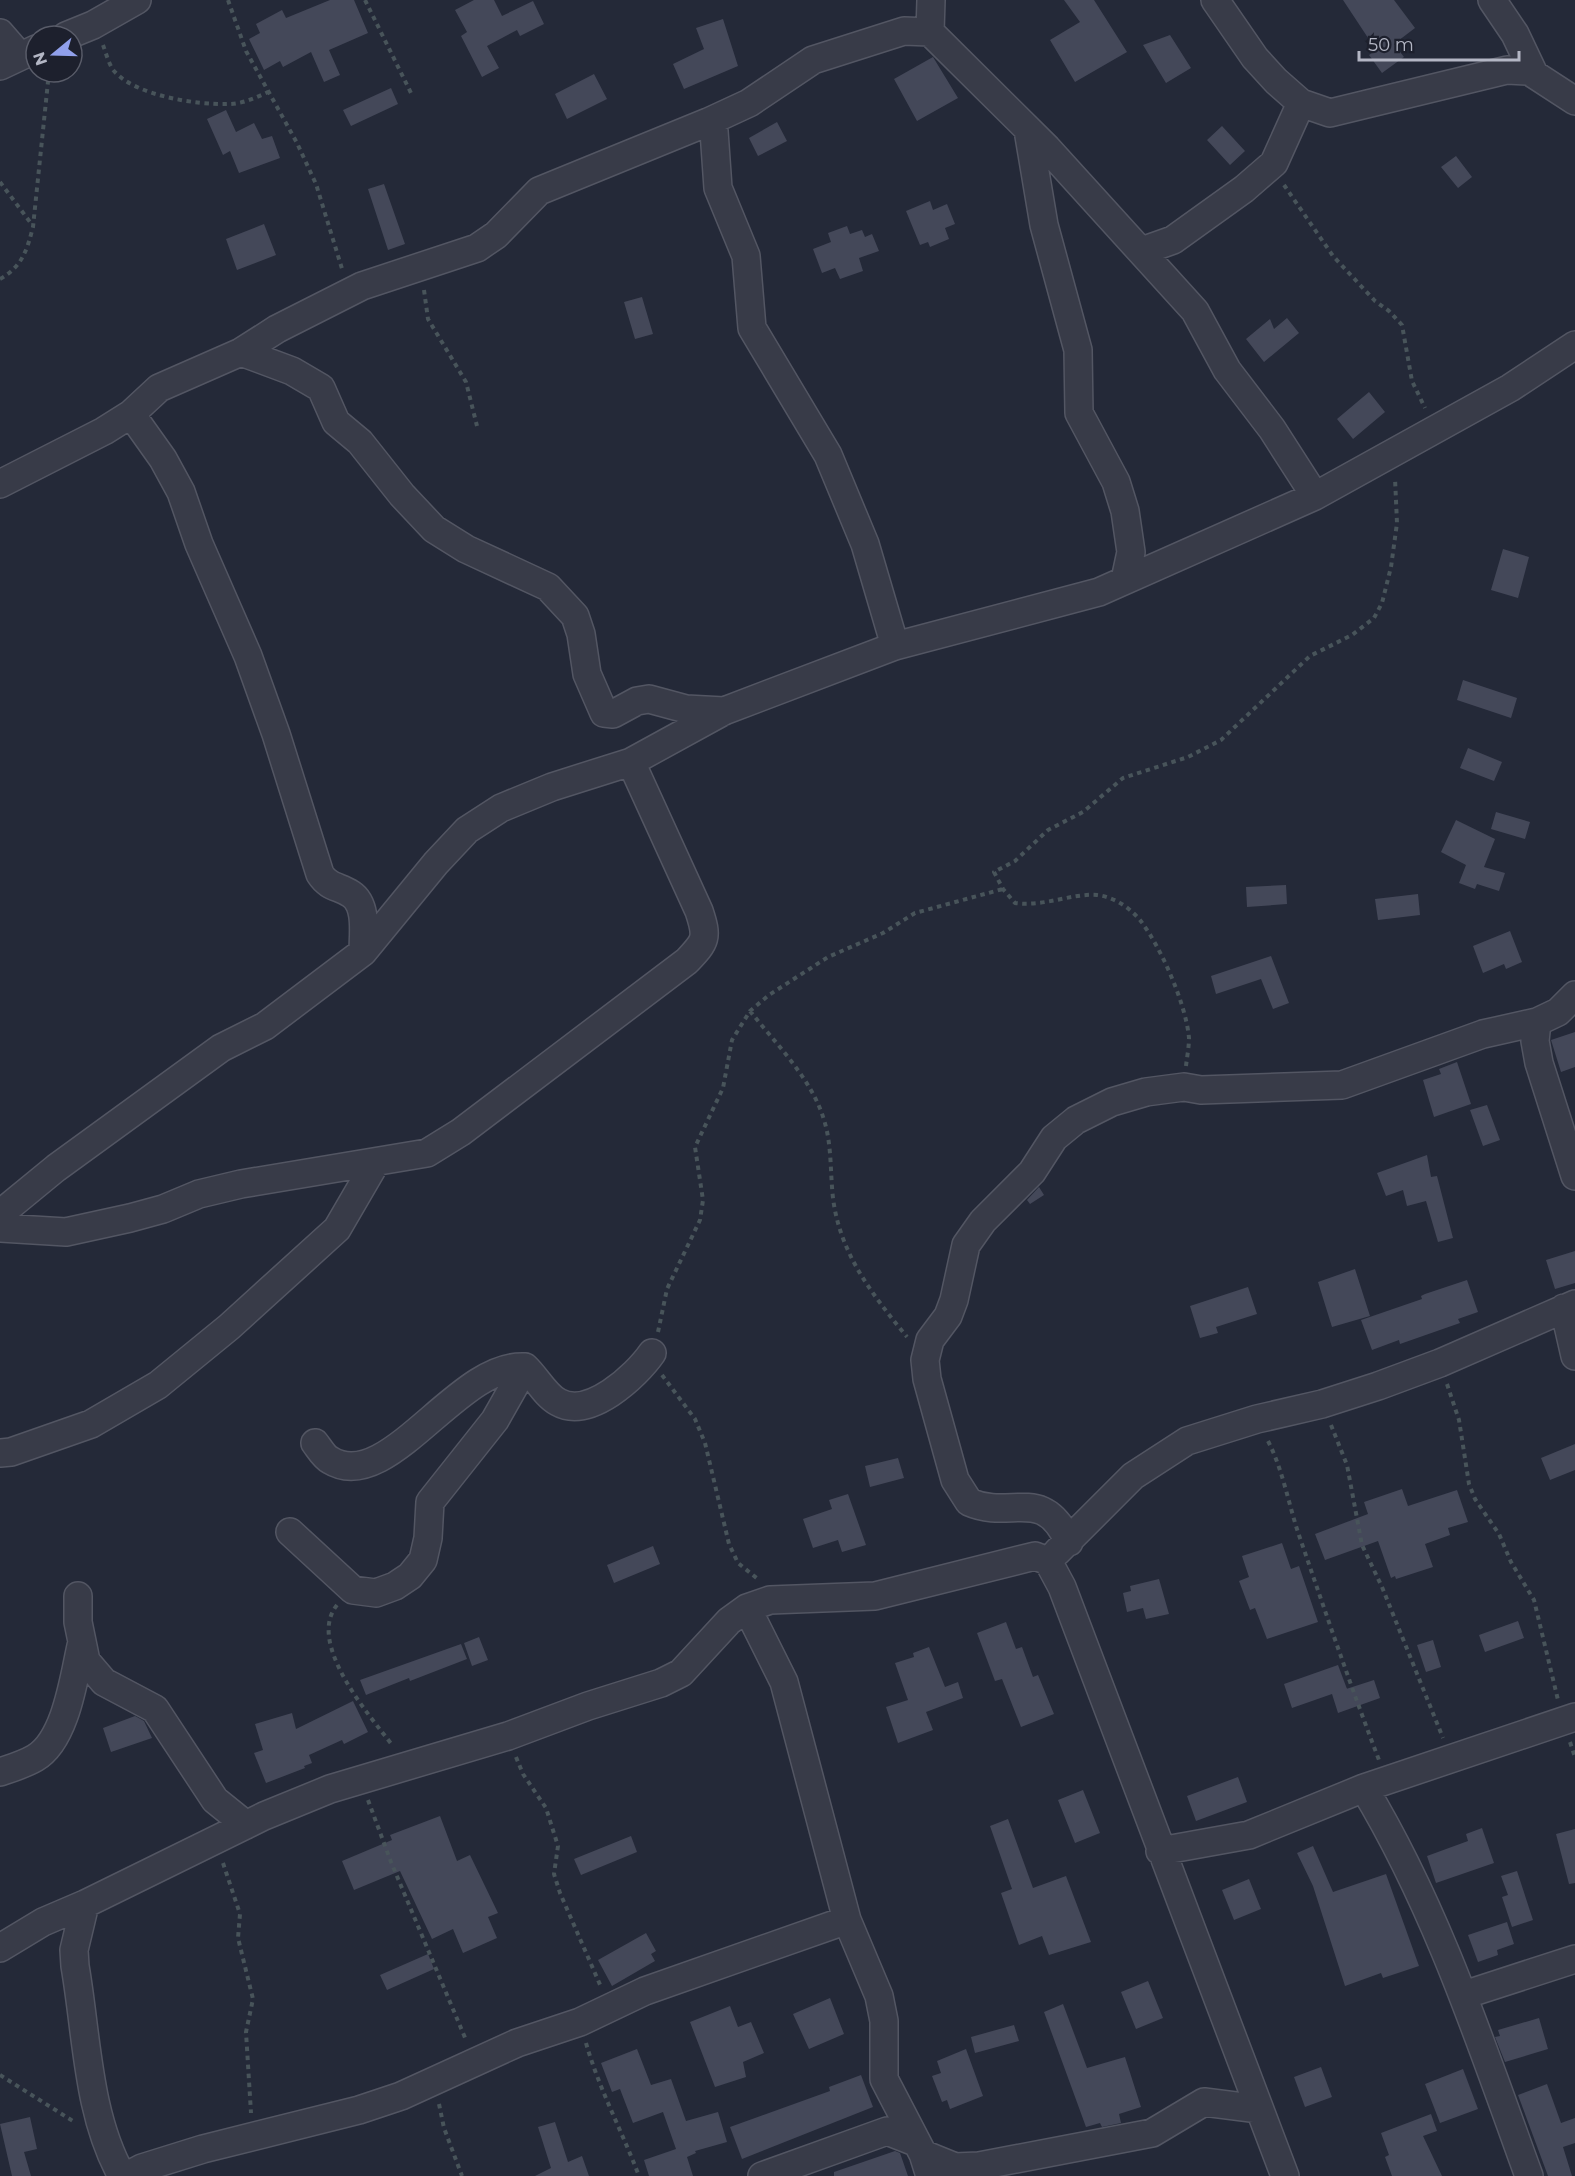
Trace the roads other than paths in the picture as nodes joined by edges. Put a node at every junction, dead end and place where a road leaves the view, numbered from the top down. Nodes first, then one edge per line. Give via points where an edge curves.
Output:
1 (137, 0) edge
2 (931, 0) edge
3 (1215, 0) edge
4 (1492, 0) edge
5 (84, 28) edge
6 (930, 32) junction
7 (0, 33) edge
8 (19, 57) edge
9 (1534, 74) junction
10 (1575, 101) edge
11 (1301, 103) junction
12 (708, 122) junction
13 (1028, 130) junction
14 (1142, 251) junction
15 (291, 322) junction
16 (1575, 345) edge
17 (241, 352) junction
18 (292, 371) junction
19 (131, 414) junction
20 (0, 484) edge
21 (1315, 496) junction
22 (1125, 580) junction
23 (895, 646) junction
24 (724, 711) junction
25 (631, 762) junction
26 (363, 952) junction
27 (1575, 995) edge
28 (1537, 1022) junction
29 (1503, 1031) junction
30 (1539, 1064) junction
31 (376, 1162) junction
32 (1575, 1176) edge
33 (0, 1214) edge
34 (0, 1228) edge
35 (1569, 1306) edge
36 (652, 1353) road end
37 (1575, 1356) edge
38 (525, 1367) junction
39 (315, 1443) dead end
40 (0, 1453) edge
41 (290, 1532) dead end
42 (1069, 1542) junction
43 (1048, 1561) junction
44 (78, 1596) dead end
45 (747, 1608) junction
46 (81, 1646) junction
47 (1569, 1719) edge
48 (0, 1772) edge
49 (1375, 1784) junction
50 (246, 1825) junction
51 (1160, 1851) junction
52 (86, 1904) junction
53 (847, 1920) junction
54 (0, 1948) edge
55 (1575, 1959) edge
56 (1464, 1995) junction
57 (1260, 2109) junction
58 (922, 2158) edge
59 (122, 2176) edge
60 (127, 2176) edge
61 (762, 2176) edge
62 (1285, 2176) edge
63 (1529, 2176) edge

1 - 5 street
2 - 6 street
3 - 11 street via 1255,58
4 - 9 street via 1515,34
6 - 12 street via 895,33 813,60 761,96
6 - 13 street
7 - 8 street
9 - 10 street
9 - 11 street via 1507,70 1486,73 1344,112 1330,113
11 - 14 street via 1274,163 1173,240
12 - 15 street via 539,191 496,235 477,248 350,292
12 - 23 street via 714,131 718,188 746,256 752,328 828,455 865,544
13 - 14 street
13 - 22 street via 1044,225 1078,350 1079,413 1116,482 1125,511 1131,552
14 - 21 street via 1195,311 1227,370 1272,429
15 - 17 street
15 - 18 street via 287,351
16 - 21 street via 1510,388
17 - 18 street
17 - 19 street via 159,388
18 - 24 street via 321,388 336,423 360,442 434,529 466,549 548,587 566,606 575,616 587,674 604,713 613,714 649,699 686,709
19 - 20 street
19 - 26 street via 181,492 199,544 248,656 320,874 335,889 352,894 362,908
21 - 22 street
22 - 23 street via 1099,592
23 - 24 street
24 - 25 street
25 - 26 street via 501,808 467,830
25 - 31 street via 699,911 706,932 703,945 461,1132 427,1153
26 - 33 street via 265,1026 212,1054
27 - 28 street via 1558,1012
28 - 29 street
28 - 30 street
29 - 30 street via 1520,1037
29 - 42 street via 1483,1034 1342,1085 1201,1090 1184,1087 1112,1102 1076,1120 1054,1138 1032,1172 983,1221 966,1245 948,1316 930,1340 925,1360 927,1379 955,1480 969,1502 994,1509 1033,1507 1050,1513
30 - 32 street
31 - 34 street via 241,1184 199,1194 163,1209 66,1232
31 - 40 street via 337,1229 158,1385 91,1424
35 - 37 street
35 - 42 street via 1440,1363 1322,1404 1187,1441 1133,1476
36 - 38 street via 612,1393 593,1402 571,1405 558,1402
38 - 39 street via 495,1372 452,1399 412,1437 370,1463 353,1467 328,1460
38 - 41 street via 495,1420 430,1502 423,1560 410,1576 376,1593 350,1588
42 - 43 street
43 - 45 street via 1035,1556 875,1596 770,1600
43 - 51 street via 1062,1587
44 - 46 street
45 - 50 street via 729,1621 681,1673 661,1683 508,1736 330,1789
45 - 53 street via 784,1682
46 - 48 street via 67,1705 49,1744 37,1757
46 - 50 street via 86,1661 104,1682 155,1709 215,1800
47 - 49 street
49 - 51 street via 1249,1835
49 - 56 street via 1408,1870
50 - 52 street
51 - 57 street
52 - 54 street via 43,1922
52 - 59 street via 74,1950 75,1966 94,2092 106,2142
53 - 58 street via 879,1996 884,2021 884,2079
53 - 60 street via 672,1980 401,2096 142,2168
55 - 56 street
56 - 63 street
57 - 58 street via 1204,2102 1152,2133 980,2166 955,2167
57 - 62 street
58 - 61 street via 887,2131

